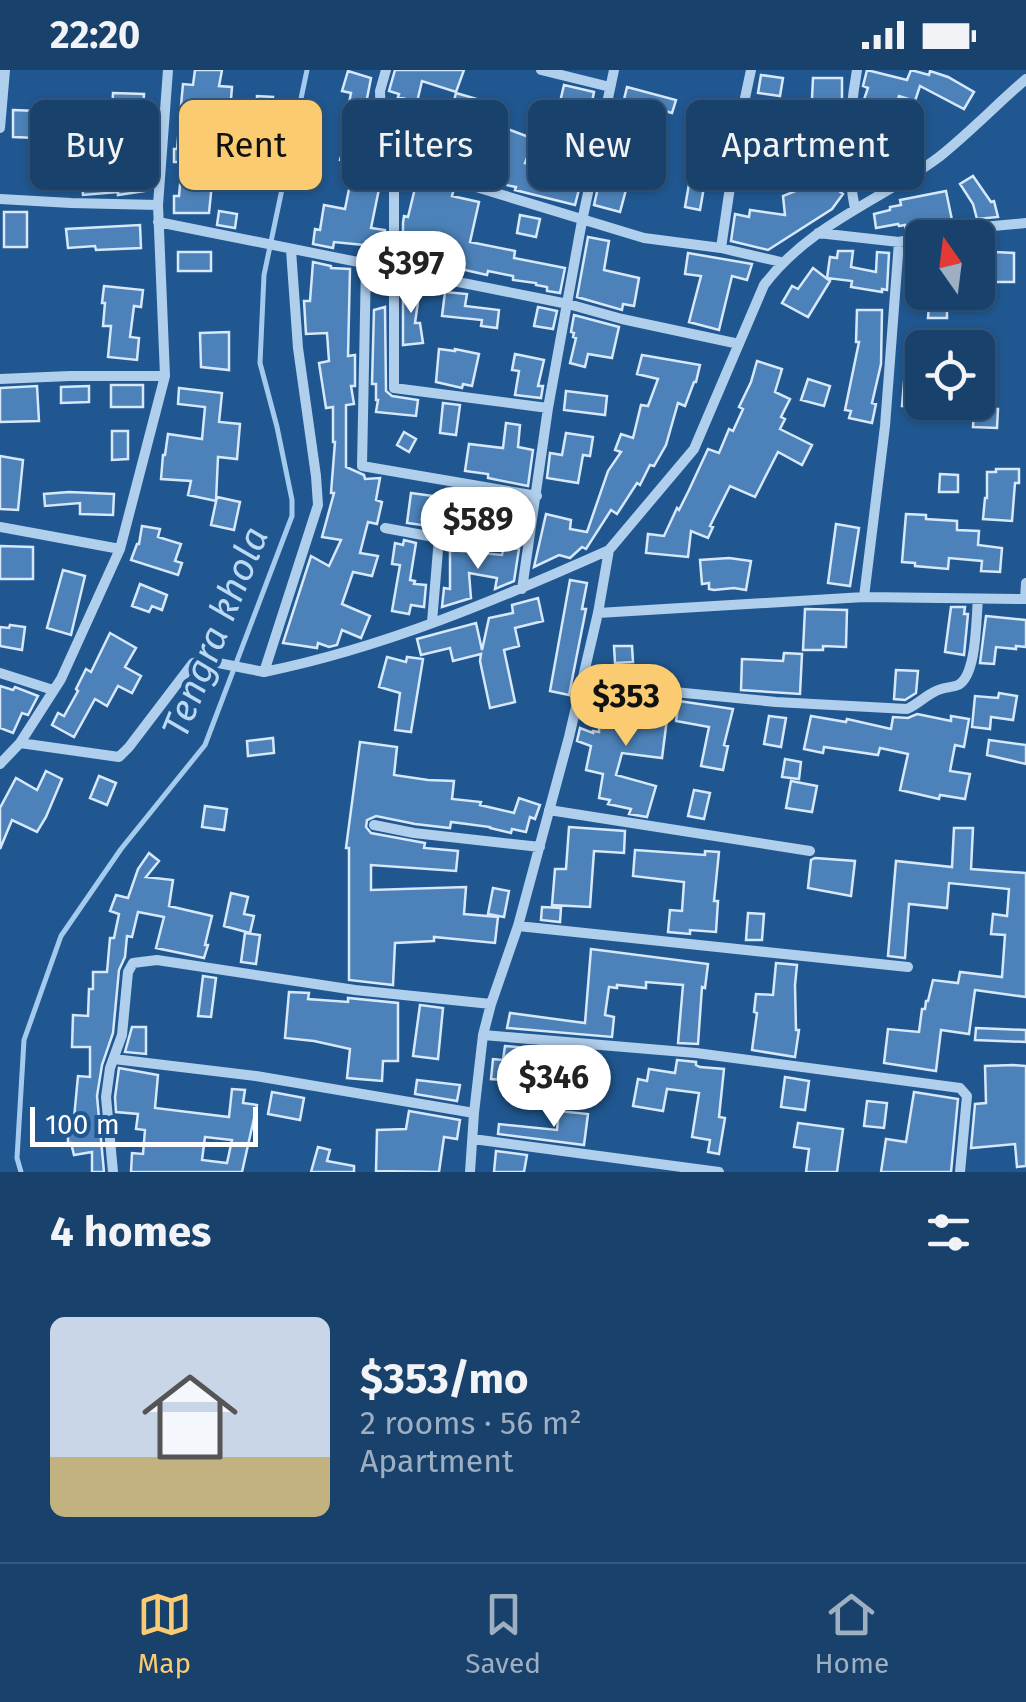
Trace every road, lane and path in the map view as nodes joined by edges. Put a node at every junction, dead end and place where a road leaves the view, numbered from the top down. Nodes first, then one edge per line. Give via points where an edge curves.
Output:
1 (4, 70) edge
2 (168, 70) edge
3 (386, 70) edge
4 (541, 70) edge
5 (614, 70) edge
6 (751, 70) edge
7 (857, 70) edge
8 (1026, 78) edge
9 (610, 88) junction
10 (380, 100) edge
11 (0, 128) edge
12 (394, 190) edge
13 (485, 190) edge
14 (0, 199) edge
15 (158, 205) junction
16 (855, 209) junction
17 (582, 220) junction
18 (158, 222) junction
19 (1026, 222) edge
20 (818, 232) junction
21 (899, 242) junction
22 (722, 248) junction
23 (292, 250) junction
24 (781, 262) junction
25 (366, 264) junction
26 (395, 270) junction
27 (568, 304) junction
28 (739, 344) junction
29 (165, 376) junction
30 (0, 379) edge
31 (548, 408) junction
32 (536, 496) junction
33 (0, 528) edge
34 (386, 528) dead end
35 (120, 549) junction
36 (609, 550) junction
37 (1026, 582) edge
38 (522, 589) junction
39 (864, 597) junction
40 (978, 599) junction
41 (1026, 599) edge
42 (598, 613) junction
43 (432, 622) junction
44 (258, 671) junction
45 (0, 673) edge
46 (582, 683) junction
47 (53, 690) junction
48 (20, 743) junction
49 (0, 764) edge
50 (550, 810) junction
51 (374, 826) dead end
52 (540, 846) junction
53 (810, 852) dead end
54 (518, 926) junction
55 (908, 968) dead end
56 (491, 1004) junction
57 (483, 1035) junction
58 (114, 1059) junction
59 (474, 1112) junction
60 (474, 1139) junction
61 (113, 1172) edge
62 (470, 1172) edge
63 (719, 1172) edge
64 (960, 1172) edge

1 - 11 street
2 - 15 street
3 - 10 street
4 - 9 street
5 - 9 street
6 - 22 street
7 - 16 street via 850,147
8 - 16 street via 938,157
9 - 17 street
12 - 26 street
13 - 17 street
14 - 15 street
15 - 18 street
16 - 20 street
17 - 22 street via 644,238
17 - 27 street
18 - 23 street
18 - 29 street
19 - 21 street
20 - 21 street
20 - 24 street
21 - 39 street
22 - 24 street
23 - 25 street
23 - 44 street via 318,505
24 - 28 street via 764,284
25 - 26 street
25 - 32 street via 362,466
26 - 27 street
26 - 31 street via 394,388
27 - 28 street
27 - 31 street
28 - 36 street via 694,448
29 - 30 street
29 - 35 street
31 - 32 street
32 - 38 street
33 - 35 street
34 - 43 street via 440,538
35 - 47 street
36 - 38 street
36 - 42 street
37 - 41 street
38 - 43 street
39 - 40 street
39 - 42 street
40 - 41 street
40 - 46 street via 966,679 907,709
42 - 46 street
43 - 44 street via 316,660
44 - 48 street via 203,660 192,664 118,757
45 - 47 street
46 - 50 street
47 - 48 street
48 - 49 street
50 - 52 street
50 - 53 street
51 - 52 street
52 - 54 street
54 - 55 street
54 - 56 street
56 - 57 street
56 - 58 street via 157,960 133,963
57 - 59 street
57 - 64 street via 696,1053 960,1088 967,1096
58 - 59 street
58 - 61 street via 106,1097
59 - 60 street
60 - 62 street
60 - 63 street

